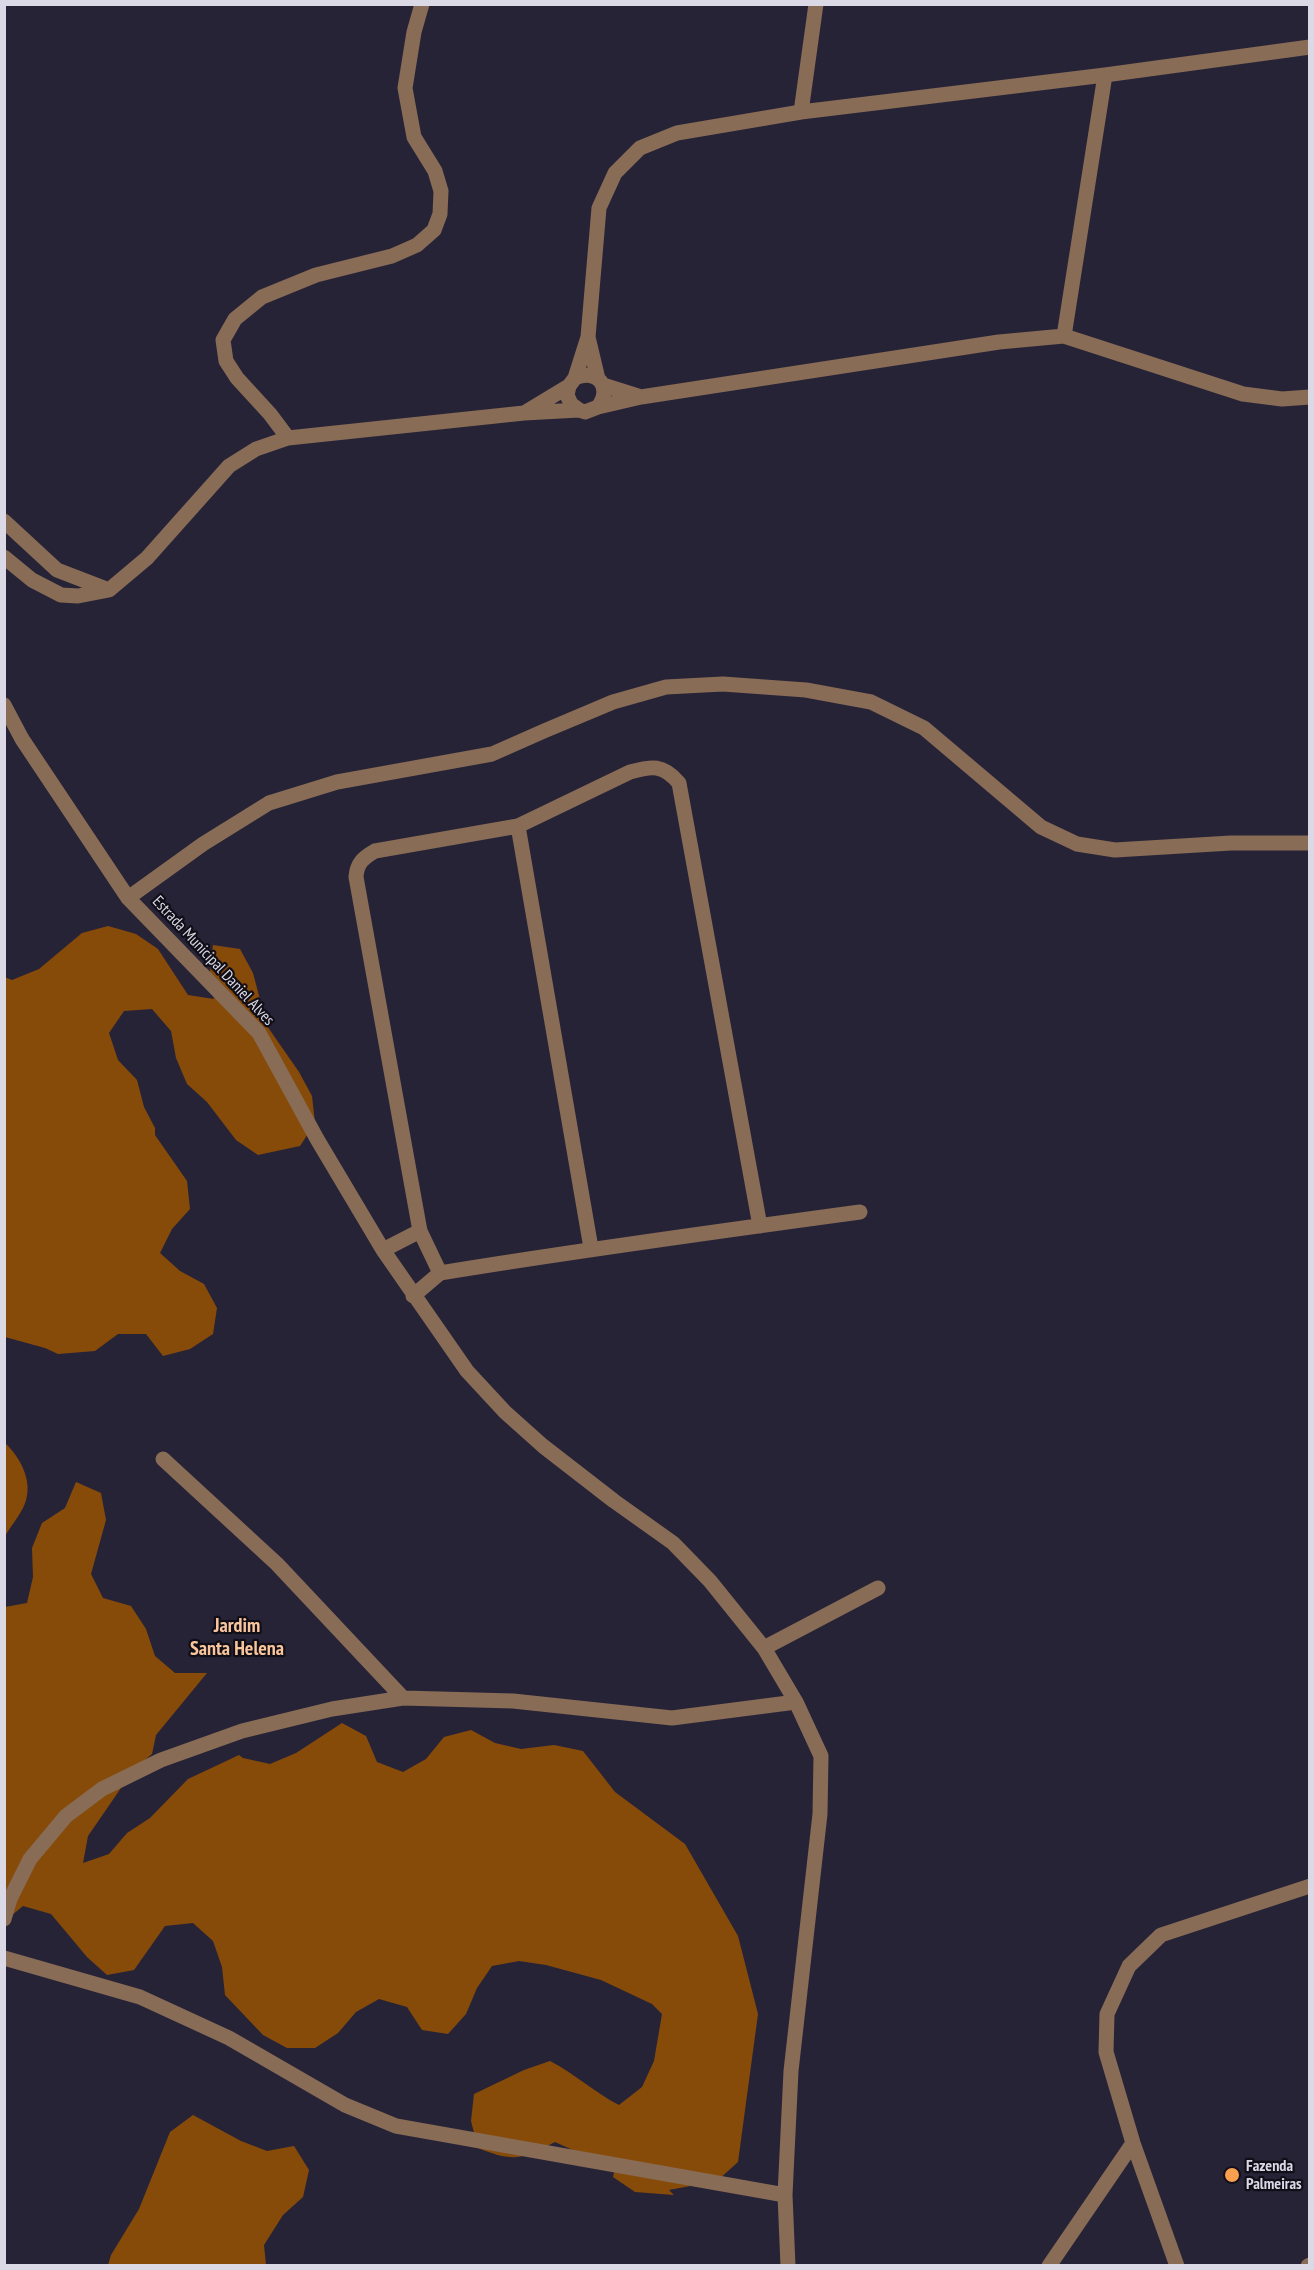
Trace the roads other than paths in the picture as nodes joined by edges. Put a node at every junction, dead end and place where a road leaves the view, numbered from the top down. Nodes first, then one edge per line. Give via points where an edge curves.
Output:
1 (422, 4) edge
2 (816, 4) edge
3 (1310, 47) edge
4 (1106, 75) junction
5 (801, 112) junction
6 (1064, 336) junction
7 (588, 337) junction
8 (572, 382) junction
9 (600, 382) junction
10 (641, 397) junction
11 (1310, 397) edge
12 (598, 407) junction
13 (579, 410) junction
14 (524, 413) junction
15 (288, 438) junction
16 (4, 521) edge
17 (4, 557) edge
18 (109, 590) junction
19 (4, 705) edge
20 (518, 826) junction
21 (1310, 843) edge
22 (128, 898) junction
23 (860, 1212) dead end
24 (760, 1226) junction
25 (420, 1231) junction
26 (591, 1248) junction
27 (383, 1250) junction
28 (440, 1273) junction
29 (413, 1296) junction
30 (163, 1459) dead end
31 (878, 1588) dead end
32 (764, 1648) junction
33 (403, 1698) junction
34 (796, 1702) junction
35 (1310, 1886) edge
36 (4, 1918) edge
37 (4, 1958) edge
38 (1133, 2143) junction
39 (785, 2195) junction
40 (788, 2265) edge
41 (1049, 2265) edge
42 (1177, 2265) edge

1 - 15 street via 405,88 414,137 435,171 441,191 440,214 434,230 417,245 392,256 316,274 262,297 235,319 223,340 226,361 237,378
2 - 5 street
3 - 4 street
4 - 5 street
4 - 6 street
5 - 7 street via 677,133 640,148 615,173 599,208
6 - 10 street via 999,342
6 - 11 street via 1243,394 1282,399
7 - 8 street
7 - 9 street
8 - 9 street via 590,375
8 - 13 street via 567,395
8 - 14 street
9 - 10 street
9 - 12 street via 604,393
10 - 12 street
12 - 13 street
13 - 14 street
14 - 15 street
15 - 18 street via 256,449 229,466 147,558
16 - 18 street via 57,570
17 - 18 street via 32,580 61,595
19 - 22 street, Estrada Municipal Daniel Alves via 22,739
20 - 24 street via 646,767 670,773 679,783
20 - 25 street via 375,851 357,867
20 - 26 street
21 - 22 street via 1116,850 1077,844 1041,827 924,728 871,702 806,690 723,684 666,687 613,702 492,754 337,782 269,803
22 - 27 street, Estrada Municipal Daniel Alves via 259,1033
23 - 24 street
24 - 26 street
25 - 27 street
25 - 28 street
26 - 28 street
27 - 29 street, Estrada Municipal Daniel Alves
28 - 29 street
29 - 32 street, Estrada Municipal Daniel Alves via 467,1371 505,1412 552,1453 674,1543
30 - 33 street via 277,1564
31 - 32 street
32 - 34 street, Estrada Municipal Daniel Alves
33 - 34 street via 513,1701 672,1718
33 - 36 street via 332,1709 242,1731 161,1760 102,1789 66,1816 30,1859
34 - 39 street, Estrada Municipal Daniel Alves via 821,1756 820,1814 791,2071
35 - 38 street via 1161,1935 1129,1966 1107,2014 1106,2052
37 - 39 street via 140,1997 229,2038 345,2105 396,2126
38 - 41 street
38 - 42 street
39 - 40 street, Estrada Municipal Daniel Alves

